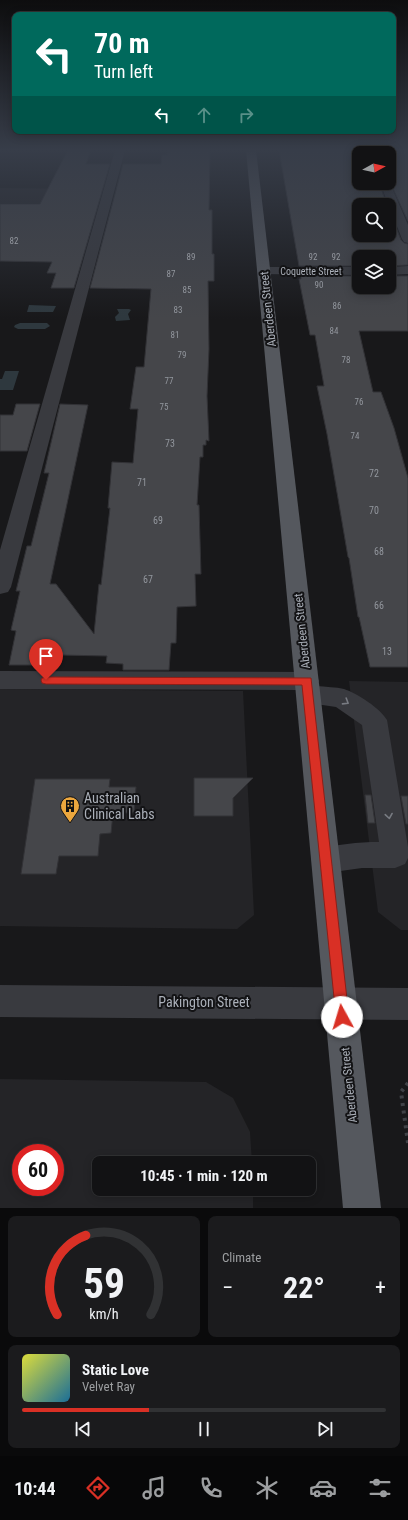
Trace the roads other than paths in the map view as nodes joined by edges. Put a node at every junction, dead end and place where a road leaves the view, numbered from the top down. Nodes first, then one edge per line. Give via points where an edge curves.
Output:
1 (104, 206) edge
2 (257, 206) edge
3 (395, 206) edge
4 (408, 239) edge
5 (396, 270) edge
6 (408, 270) edge
7 (264, 271) junction
8 (352, 271) edge
9 (1, 581) edge
10 (0, 680) edge
11 (308, 688) junction
12 (326, 860) junction
13 (0, 1001) edge
14 (341, 1003) junction
15 (408, 1004) edge
16 (362, 1208) edge

1 - 9 street
2 - 7 main road, Aberdeen Street
3 - 4 street
5 - 6 street
7 - 8 street, Coquette Street
7 - 11 main road, Aberdeen Street
10 - 11 street
11 - 12 main road, Aberdeen Street
11 -> 12 street via 342,698 374,720 395,854
12 - 14 main road, Aberdeen Street
13 - 14 street, Pakington Street
14 - 15 street, Pakington Street
14 - 16 main road, Aberdeen Street

